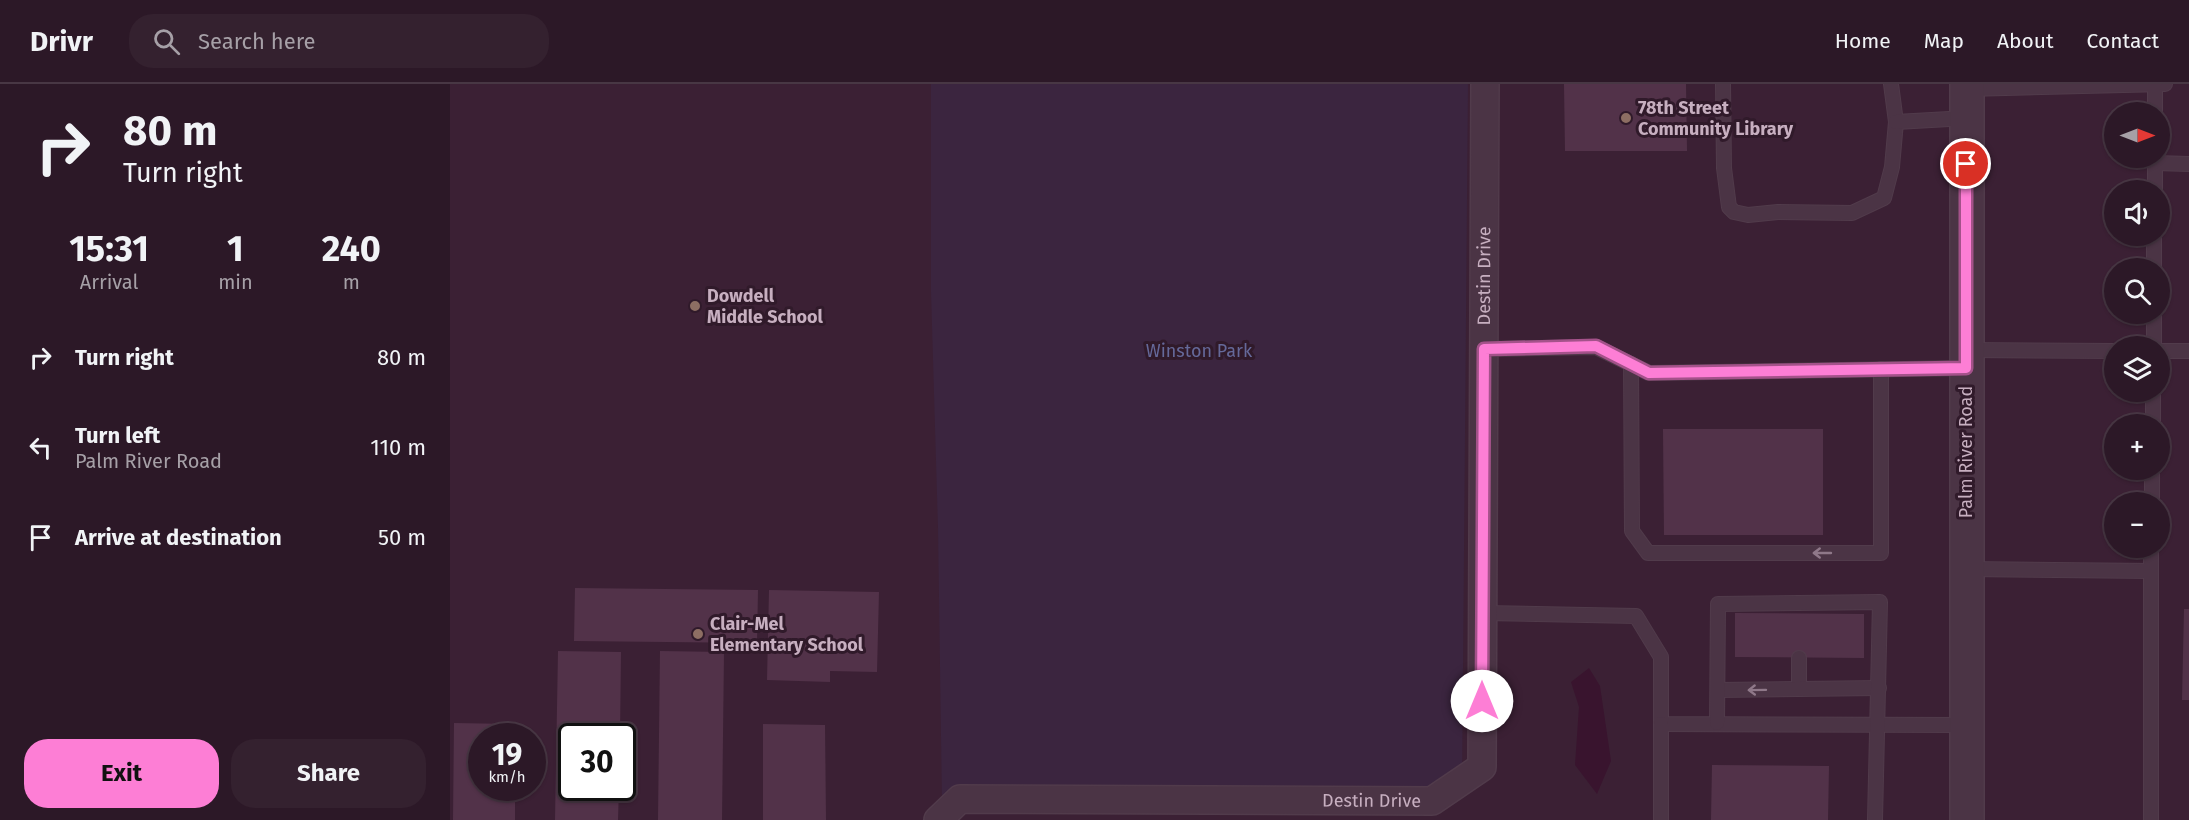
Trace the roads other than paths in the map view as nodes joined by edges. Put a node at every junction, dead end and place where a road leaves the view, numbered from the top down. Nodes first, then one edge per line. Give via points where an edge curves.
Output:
1 (1485, 84) edge
2 (1722, 84) edge
3 (1891, 84) edge
4 (2165, 84) edge
5 (2156, 85) edge
6 (1967, 97) edge
7 (2155, 102) edge
8 (1896, 122) junction
9 (2170, 162) edge
10 (2189, 164) edge
11 (1484, 349) junction
12 (2170, 351) edge
13 (2189, 351) edge
14 (2104, 352) edge
15 (1966, 359) junction
16 (1631, 364) junction
17 (1881, 369) junction
18 (2151, 558) edge
19 (1965, 568) junction
20 (2151, 571) junction
21 (1482, 614) junction
22 (1799, 658) dead end
23 (1879, 688) junction
24 (1799, 689) junction
25 (1718, 690) junction
26 (1717, 723) junction
27 (1661, 724) junction
28 (1878, 724) junction
29 (1965, 725) junction
30 (938, 820) edge
31 (1661, 820) edge
32 (1875, 820) edge
33 (1967, 820) edge
34 (2151, 820) edge

1 - 11 street, Destin Drive
2 - 8 lane via 1724,168 1729,207 1734,212 1852,213 1884,198 1892,167
3 - 8 lane
4 - 5 lane
5 - 6 lane
5 - 7 lane
6 - 8 lane
6 - 15 street, Palm River Road
9 - 10 lane
11 - 16 lane via 1596,346
11 - 21 street, Destin Drive
12 - 13 lane
14 - 15 lane
15 - 17 lane
15 - 19 street, Palm River Road
16 - 17 lane via 1649,373
17 -> 16 lane via 1881,553 1648,552 1632,531
18 - 20 lane
19 - 20 lane
19 - 29 street, Palm River Road
20 - 34 lane
21 - 27 lane via 1636,616 1661,657
21 - 30 street, Destin Drive via 1482,767 1432,801 960,799
22 - 24 lane
23 - 24 lane
23 - 25 lane via 1880,602 1798,609 1718,604
23 - 28 lane
24 -> 25 lane
25 - 26 lane
26 - 27 lane
26 - 28 lane
27 - 31 lane
28 - 29 lane
28 - 32 lane
29 - 33 street, Palm River Road

